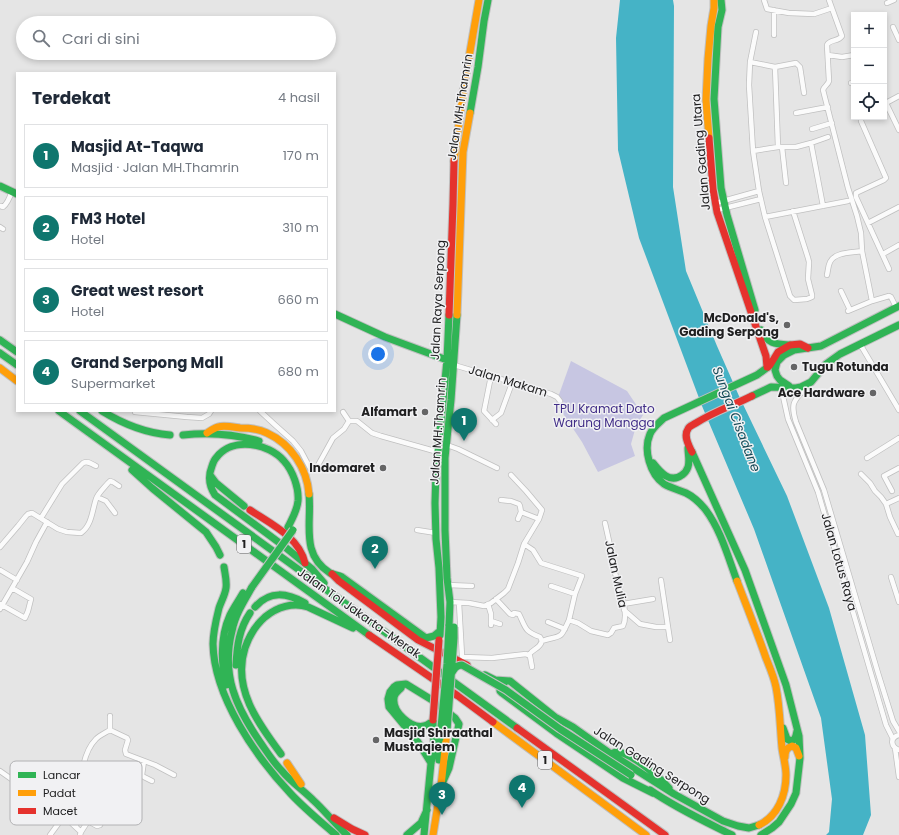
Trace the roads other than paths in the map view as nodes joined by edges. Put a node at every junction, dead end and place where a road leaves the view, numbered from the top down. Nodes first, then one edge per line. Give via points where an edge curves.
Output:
1 (479, 0) edge
2 (488, 0) edge
3 (714, 0) edge
4 (721, 0) edge
5 (764, 0) edge
6 (829, 0) edge
7 (894, 0) edge
8 (887, 3) dead end
9 (714, 8) junction
10 (832, 8) junction
11 (722, 10) junction
12 (774, 10) junction
13 (893, 27) dead end
14 (756, 32) dead end
15 (774, 35) dead end
16 (899, 40) edge
17 (828, 55) junction
18 (851, 55) edge
19 (750, 62) junction
20 (775, 66) junction
21 (804, 93) dead end
22 (899, 96) edge
23 (887, 101) edge
24 (887, 106) edge
25 (828, 107) junction
26 (796, 113) dead end
27 (861, 120) edge
28 (832, 123) junction
29 (812, 129) dead end
30 (899, 130) edge
31 (828, 137) dead end
32 (811, 143) junction
33 (780, 147) junction
34 (753, 151) junction
35 (786, 183) dead end
36 (0, 186) edge
37 (759, 191) junction
38 (14, 192) edge
39 (761, 198) junction
40 (848, 200) dead end
41 (716, 203) junction
42 (724, 204) junction
43 (0, 206) edge
44 (823, 206) junction
45 (899, 207) edge
46 (717, 210) junction
47 (793, 211) junction
48 (765, 217) junction
49 (868, 223) junction
50 (899, 245) edge
51 (862, 251) junction
52 (882, 254) junction
53 (889, 269) dead end
54 (827, 275) dead end
55 (450, 285) junction
56 (459, 286) junction
57 (841, 291) dead end
58 (872, 301) junction
59 (898, 306) edge
60 (336, 314) edge
61 (899, 326) edge
62 (0, 340) edge
63 (860, 344) junction
64 (790, 345) junction
65 (808, 348) junction
66 (16, 351) edge
67 (0, 353) edge
68 (447, 360) junction
69 (16, 364) edge
70 (454, 365) junction
71 (768, 366) junction
72 (0, 368) edge
73 (491, 376) junction
74 (16, 380) edge
75 (512, 383) junction
76 (808, 384) junction
77 (781, 387) junction
78 (794, 388) junction
79 (560, 401) dead end
80 (899, 410) edge
81 (60, 412) edge
82 (81, 412) edge
83 (104, 412) edge
84 (135, 412) dead end
85 (150, 412) edge
86 (210, 412) edge
87 (261, 412) edge
88 (343, 412) dead end
89 (786, 412) junction
90 (793, 412) junction
91 (166, 413) edge
92 (492, 420) junction
93 (349, 421) junction
94 (441, 423) junction
95 (449, 424) junction
96 (496, 424) dead end
97 (207, 433) junction
98 (170, 435) dead end
99 (183, 435) dead end
100 (899, 438) edge
101 (687, 442) junction
102 (446, 445) junction
103 (111, 449) junction
104 (438, 452) junction
105 (649, 458) junction
106 (867, 458) dead end
107 (96, 466) dead end
108 (497, 468) dead end
109 (899, 468) edge
110 (210, 473) junction
111 (861, 474) dead end
112 (511, 475) dead end
113 (119, 486) dead end
114 (892, 491) dead end
115 (97, 497) junction
116 (899, 498) edge
117 (501, 500) dead end
118 (886, 504) junction
119 (521, 512) junction
120 (115, 514) dead end
121 (41, 518) junction
122 (518, 518) dead end
123 (539, 519) junction
124 (46, 522) junction
125 (605, 523) dead end
126 (291, 528) junction
127 (417, 530) dead end
128 (436, 533) junction
129 (898, 534) edge
130 (524, 544) junction
131 (0, 547) edge
132 (220, 555) dead end
133 (306, 564) junction
134 (224, 567) dead end
135 (0, 570) edge
136 (332, 574) junction
137 (891, 577) dead end
138 (17, 580) junction
139 (661, 580) dead end
140 (448, 581) junction
141 (250, 586) junction
142 (472, 586) dead end
143 (551, 586) dead end
144 (12, 588) junction
145 (897, 590) edge
146 (333, 594) junction
147 (575, 594) junction
148 (496, 599) junction
149 (653, 599) dead end
150 (441, 602) junction
151 (450, 602) junction
152 (899, 602) edge
153 (459, 603) junction
154 (488, 604) junction
155 (623, 604) junction
156 (1, 606) edge
157 (624, 610) junction
158 (318, 611) junction
159 (569, 620) junction
160 (548, 622) dead end
161 (500, 624) dead end
162 (450, 625) junction
163 (668, 627) junction
164 (565, 629) junction
165 (440, 631) junction
166 (376, 640) junction
167 (670, 640) dead end
168 (542, 641) junction
169 (529, 655) junction
170 (532, 667) dead end
171 (450, 676) junction
172 (411, 687) junction
173 (519, 688) junction
174 (780, 714) junction
175 (110, 716) dead end
176 (433, 720) junction
177 (237, 721) junction
178 (110, 730) junction
179 (797, 731) junction
180 (899, 731) edge
181 (253, 732) junction
182 (437, 735) junction
183 (899, 735) edge
184 (893, 739) junction
185 (897, 750) edge
186 (281, 754) dead end
187 (800, 758) junction
188 (84, 761) edge
189 (144, 761) junction
190 (287, 763) dead end
191 (431, 763) junction
192 (784, 763) junction
193 (442, 768) junction
194 (0, 770) edge
195 (899, 773) edge
196 (174, 775) dead end
197 (10, 777) edge
198 (152, 781) dead end
199 (441, 786) junction
200 (653, 793) junction
201 (309, 795) junction
202 (427, 810) junction
203 (329, 816) junction
204 (57, 825) edge
205 (76, 827) edge
206 (80, 833) edge
207 (50, 835) edge
208 (336, 835) edge
209 (347, 835) edge
210 (365, 835) edge
211 (407, 835) edge
212 (424, 835) edge
213 (433, 835) edge
214 (646, 835) edge
215 (665, 835) edge
216 (732, 835) edge
217 (761, 835) edge

1 - 55 main road, Jalan Raya Serpong via 454,153
2 - 56 main road, Jalan MH.Thamrin via 462,152
3 - 9 main road, Jalan Gading Utara
4 - 11 main road, Jalan Gading Utara
5 - 12 street via 767,9
6 - 10 street
7 - 8 street
9 - 11 main road
9 - 41 main road, Jalan Gading Utara via 706,100
10 - 12 street via 814,14
10 - 17 street via 842,36 839,40 828,43
11 - 42 main road, Jalan Gading Utara via 718,27 714,99
12 - 15 street
13 - 16 street
14 - 19 street
17 - 18 street
17 - 25 street via 829,81 823,90
19 - 20 street
19 - 34 street
20 - 21 street via 796,63 799,65
20 - 33 street
22 - 23 street
24 - 30 street
25 - 26 street
25 - 28 street
27 - 49 street via 886,177 856,193
28 - 29 street
28 - 51 street via 861,233
31 - 32 street
32 - 33 street via 796,147
32 - 44 street
33 - 34 street
33 - 35 street
34 - 37 street
36 - 38 main road
37 - 39 street
37 - 42 street
38 - 43 street via 5,205
39 - 42 street
39 - 48 street
40 - 44 street
41 - 42 street
41 - 46 main road, Jalan Gading Utara
42 - 46 street
42 - 64 main road, Jalan Gading Utara via 764,336 772,343
44 - 47 street
45 - 49 street
46 - 71 main road, Jalan Gading Utara
47 - 48 street
47 - 48 street via 809,262 808,279 812,297 807,300 794,300 790,296
49 - 52 street
50 - 52 street
51 - 54 street via 836,256 829,264
51 - 58 street
52 - 53 street
55 - 56 main road
55 - 68 main road, Jalan Raya Serpong
56 - 70 main road, Jalan MH.Thamrin
57 - 58 street via 849,311
58 - 59 street via 890,296
59 - 65 main road via 821,346
60 - 68 main road via 385,337
61 - 63 main road
62 - 66 main road
63 - 76 main road via 831,360
63 - 80 street
64 - 65 main road, Jalan Gading Utara via 800,344
64 - 71 main road, Jalan Gading Serpong via 778,352
65 - 78 main road via 788,351 776,364 775,372 778,378
67 - 69 main road
68 - 94 main road, Jalan Raya Serpong
70 - 73 street, Jalan Makam
70 - 95 main road, Jalan MH.Thamrin
71 - 105 main road, Jalan Gading Serpong via 757,375 660,421 649,438
72 - 74 main road
73 - 75 street, Jalan Makam
73 - 92 street via 484,411
75 - 79 street, Jalan Makam via 551,394
75 - 92 street via 501,412
76 - 78 main road
76 - 90 street via 794,403
77 - 78 main road
77 - 89 street, Jalan Lotus Raya
77 - 101 main road via 771,387 701,420 688,428
81 - 103 main road, Jalan Tol Jakarta–Merak / 1
82 - 146 main road, Jalan Tol Jakarta–Merak / 1
83 - 98 main road via 132,427 153,434
84 - 85 street
85 - 91 street
86 - 91 street via 202,418
87 - 93 street via 293,441 313,469 317,467 333,438 344,430
88 - 93 street
89 - 90 street
89 - 184 street, Jalan Lotus Raya via 818,492 886,725
90 - 180 street, Jalan Lotus Raya via 824,490 882,686 893,721
92 - 96 street
93 - 104 street via 357,421 380,436
94 - 95 main road
94 - 104 main road, Jalan Raya Serpong
95 - 102 main road, Jalan MH.Thamrin
97 - 99 main road
97 - 126 main road via 251,438 276,448 287,457 297,471 302,486 303,502 300,517
97 - 136 main road via 217,427 260,430 274,436 297,457 306,474 309,487 311,551 315,559
100 - 106 street
101 - 105 main road via 689,466 678,478 664,474
101 - 179 main road via 745,570 786,685
102 - 108 street
102 - 140 main road, Jalan MH.Thamrin via 445,515
103 - 132 main road via 152,488 206,532
103 - 166 main road, Jalan Tol Jakarta–Merak / 1
104 - 128 main road, Jalan Raya Serpong
105 - 174 main road, Jalan Gading Serpong via 661,481 693,497 713,520 720,533 776,686
107 - 121 street via 86,461 83,463 62,484
109 - 114 street via 884,476
110 - 126 main road via 218,454 228,447 250,444 273,452 283,461 297,487 298,501
110 - 133 main road via 216,483 292,540
110 - 133 main road via 210,487 215,495
111 - 118 street
112 - 123 street via 542,510
113 - 115 street via 110,481
115 - 120 street via 106,501
115 - 124 street via 90,521 81,533 67,532
116 - 118 street
117 - 119 street via 519,504
118 - 129 street
119 - 122 street
119 - 123 street
121 - 124 street
121 - 131 street via 28,514
123 - 130 street
124 - 138 street
125 - 155 street, Jalan Mulia
126 - 141 main road
127 - 128 street
128 - 150 main road, Jalan Raya Serpong
130 - 147 street via 533,550 541,563 582,576
130 - 148 street via 508,589
133 - 146 main road
134 - 177 main road via 226,586 215,625 214,658 217,674
135 - 138 street
136 - 165 main road via 342,577 426,638 434,637
136 - 173 main road, Jalan Gading Serpong via 418,640 495,680 510,681
137 - 145 street
138 - 144 street
139 - 163 street
140 - 142 street
140 - 151 main road
141 - 177 main road via 230,614 223,645 224,677
141 - 181 main road via 235,621 229,644 229,666 236,700
143 - 147 street
144 - 156 street
144 - 156 street via 31,599 25,618
145 - 152 street
146 - 215 main road, Jalan Tol Jakarta–Merak / 1
147 - 159 street
148 - 154 street
148 - 168 street via 510,614 519,614 530,633 540,637
149 - 155 street
150 - 162 main road, Jalan Raya Serpong
150 - 165 main road, Jalan Raya Serpong
151 - 153 street
151 - 162 main road
153 - 154 street via 484,606
153 - 169 street via 463,658
154 - 161 street via 491,623
155 - 157 street, Jalan Mulia
157 - 159 street, Jalan Mulia via 624,625 614,628 608,635 591,631
157 - 163 street via 640,624
158 - 166 main road
158 - 181 main road via 303,601 274,595 252,610 243,625 238,638 236,677 238,692
158 - 186 main road via 307,606 295,605 275,610 250,634 245,648 241,664 246,696 258,721
159 - 164 street
160 - 164 street
162 - 171 main road, bridge via 454,638
162 - 182 main road via 444,658
163 - 167 street
164 - 168 street via 560,637
165 - 176 main road, Jalan Raya Serpong, bridge
166 - 214 main road, Jalan Tol Jakarta–Merak / 1 via 458,696
168 - 169 street via 541,646
169 - 170 street
171 - 193 main road, bridge
171 - 200 main road, Jalan Gading Serpong, bridge via 460,664 511,693 560,729 631,775
172 - 176 main road via 403,686 395,693 393,704 397,711 415,726 426,726
172 - 191 main road via 402,684 394,687 388,695 389,707 415,737
172 - 199 main road via 432,700 459,724 449,768
173 - 192 main road, Jalan Gading Serpong via 555,717 674,794 723,821 738,826 749,828 760,825 776,811 785,788
173 - 200 main road via 506,682 500,691 623,778
174 - 179 main road via 787,739 794,740
174 - 192 main road, Jalan Gading Serpong
175 - 178 street
176 - 182 main road, Jalan Raya Serpong
177 - 208 main road via 264,762 287,790
178 - 188 street via 99,736 90,746
178 - 189 street via 127,738 126,754
179 - 187 main road
181 - 201 main road via 278,767
182 - 191 main road
182 - 193 main road
183 - 184 street
184 - 185 street, Jalan Lotus Raya via 892,744
185 - 195 street, Jalan Lotus Raya
187 - 192 main road via 796,748 790,746 786,751
187 - 217 main road via 796,792 791,804 778,822
189 - 196 street
189 - 198 street via 142,775
190 - 201 main road
191 - 202 main road
193 - 199 main road
194 - 197 street
199 - 213 main road
200 - 216 main road, Jalan Gading Serpong
201 - 203 main road
202 - 211 main road via 421,823
202 - 212 main road
203 - 209 main road
203 - 210 main road
204 - 207 street
205 - 206 street

